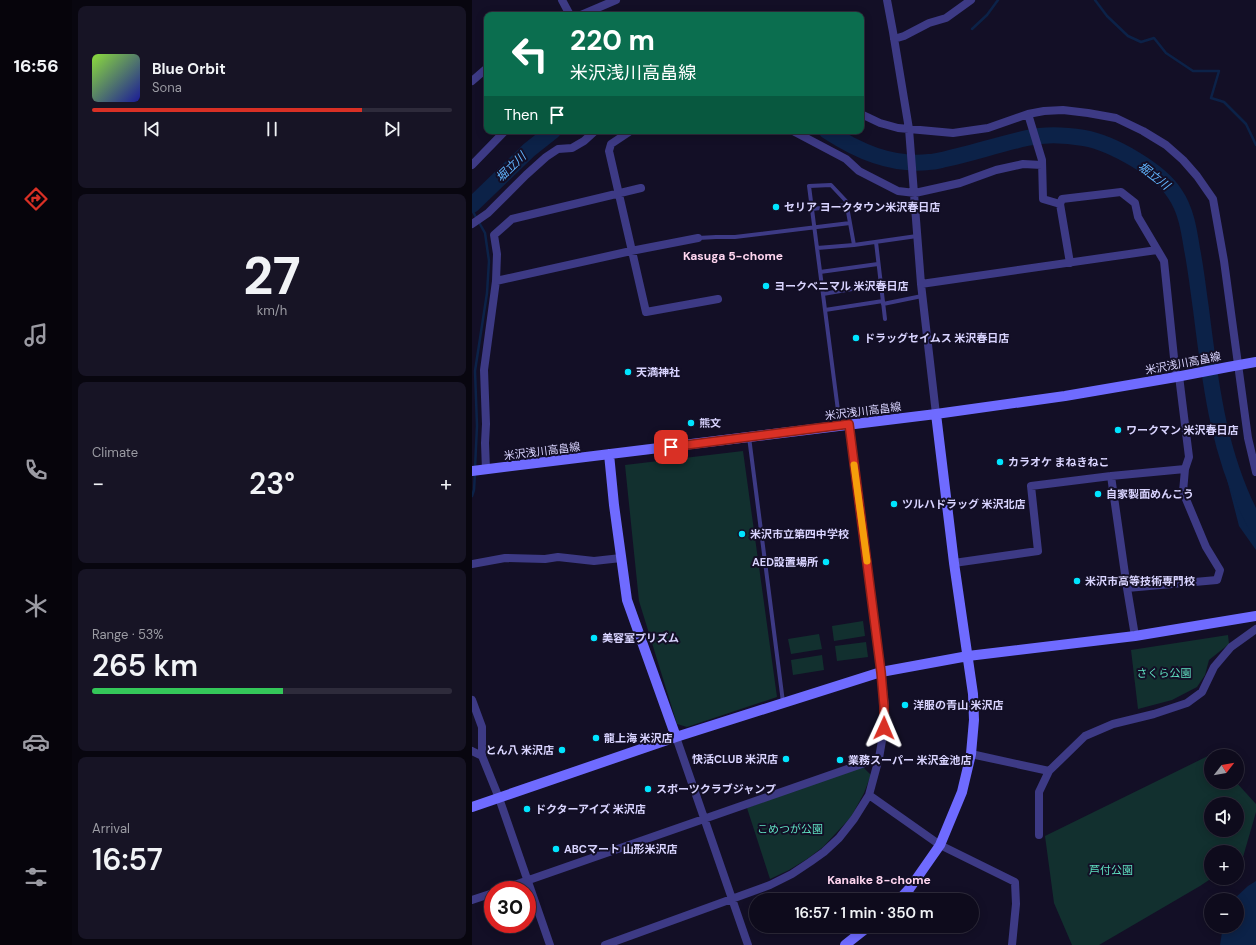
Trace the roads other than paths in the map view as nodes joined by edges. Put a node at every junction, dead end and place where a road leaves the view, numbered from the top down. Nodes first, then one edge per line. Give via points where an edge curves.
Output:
1 (562, 0) edge
2 (887, 0) edge
3 (971, 0) edge
4 (612, 1) edge
5 (568, 12) edge
6 (588, 12) edge
7 (894, 38) junction
8 (484, 71) edge
9 (472, 81) edge
10 (1028, 114) junction
11 (864, 115) edge
12 (908, 129) junction
13 (502, 134) edge
14 (592, 134) edge
15 (626, 134) edge
16 (799, 134) edge
17 (1042, 162) junction
18 (472, 166) edge
19 (641, 188) dead end
20 (619, 193) junction
21 (915, 194) junction
22 (1060, 204) junction
23 (847, 205) junction
24 (812, 209) junction
25 (850, 223) junction
26 (472, 224) edge
27 (814, 228) junction
28 (917, 236) junction
29 (698, 238) joint
30 (876, 242) junction
31 (854, 245) junction
32 (817, 248) junction
33 (1157, 250) junction
34 (631, 251) junction
35 (1070, 263) junction
36 (878, 264) junction
37 (820, 272) junction
38 (496, 281) junction
39 (881, 284) junction
40 (921, 284) junction
41 (823, 294) junction
42 (922, 296) junction
43 (718, 299) dead end
44 (883, 302) junction
45 (825, 310) junction
46 (885, 319) dead end
47 (1256, 362) edge
48 (1239, 365) junction
49 (1178, 377) junction
50 (936, 414) junction
51 (844, 425) junction
52 (749, 437) junction
53 (609, 454) junction
54 (1185, 469) junction
55 (486, 470) junction
56 (472, 471) edge
57 (1256, 472) edge
58 (1111, 476) junction
59 (621, 558) junction
60 (954, 563) junction
61 (472, 564) edge
62 (1127, 588) junction
63 (1256, 616) edge
64 (1256, 629) edge
65 (1135, 636) junction
66 (968, 656) junction
67 (881, 672) junction
68 (472, 700) edge
69 (783, 704) junction
70 (676, 737) junction
71 (472, 751) edge
72 (971, 754) junction
73 (482, 756) junction
74 (879, 758) junction
75 (1049, 771) junction
76 (869, 795) junction
77 (499, 798) junction
78 (472, 807) edge
79 (704, 819) junction
80 (1039, 836) dead end
81 (940, 845) junction
82 (528, 880) junction
83 (905, 893) edge
84 (484, 895) edge
85 (732, 899) junction
86 (472, 900) edge
87 (860, 933) edge
88 (550, 945) edge
89 (605, 945) edge
90 (748, 945) edge
91 (845, 945) edge
92 (1012, 945) edge

1 - 5 street
2 - 7 street
3 - 7 street via 946,18
4 - 6 street
7 - 12 street
8 - 9 street
10 - 12 street via 988,128 953,133
10 - 17 street
10 - 48 street via 1063,110 1116,118 1166,145 1198,176 1213,199
11 - 12 street via 880,123
12 - 21 street
13 - 18 street
14 - 26 street via 572,148 558,149 546,157 488,214
15 - 20 street via 611,144 610,151
16 - 21 street via 846,159 859,171 898,192
17 - 21 street via 996,170 960,183
17 - 22 street via 1043,199
19 - 20 street
20 - 34 street
20 - 38 street via 512,219 494,235 497,254
21 - 28 street
22 - 33 street via 1062,199 1121,192 1135,203 1138,217
22 - 35 street
23 - 24 lane
23 - 24 lane via 831,185 809,186
23 - 25 lane
24 - 27 lane
25 - 27 lane
25 - 31 lane
27 - 29 lane via 735,237
27 - 32 lane
28 - 30 lane
28 - 40 street
29 - 34 street
30 - 31 lane
30 - 36 lane
31 - 32 lane
32 - 37 lane
33 - 35 street
33 - 49 street via 1164,261
34 - 38 street
34 - 43 street via 646,312
35 - 40 street
36 - 37 lane
36 - 39 lane
37 - 41 lane
38 - 55 street via 484,370
39 - 41 lane
39 - 44 lane
40 - 42 street
41 - 45 lane
42 - 44 lane
42 - 50 street
44 - 45 lane
44 - 46 lane
45 - 51 lane
47 - 48 street, 米沢浅川高畠線
48 - 49 street, 米沢浅川高畠線
48 - 57 street via 1248,438
49 - 50 street, 米沢浅川高畠線
49 - 54 street via 1188,457
50 - 51 street, 米沢浅川高畠線
50 - 60 street
51 - 52 street, 米沢浅川高畠線
51 - 67 street
52 - 53 street, 米沢浅川高畠線
52 - 69 lane
53 - 55 street, 米沢浅川高畠線
53 - 59 street
54 - 58 street
54 - 62 street via 1183,492 1206,547 1220,570 1216,580
55 - 56 street, 米沢浅川高畠線
58 - 60 street via 1031,486 1038,551
58 - 62 street
59 - 61 street via 594,561 558,557 505,558
59 - 70 street via 627,600
60 - 66 street
62 - 65 street
63 - 65 street
64 - 75 street via 1231,647 1214,667 1202,692 1187,703 1113,724 1085,736
65 - 66 street
66 - 67 street
66 - 72 street via 974,700
67 - 69 street
67 - 74 street via 884,728
68 - 73 street via 482,727
69 - 70 street
70 - 77 street
70 - 79 street
71 - 73 street
72 - 75 street
72 - 81 street via 962,792
73 - 77 street
74 - 76 street
74 - 79 street
75 - 80 street via 1039,792
76 - 81 street
76 - 85 street via 839,838 824,852 792,874
77 - 78 street
77 - 82 street
79 - 82 street
79 - 85 street
81 - 83 street
81 - 92 street via 1015,882 1016,904
82 - 88 street
84 - 86 street
85 - 89 street
85 - 90 street
87 - 91 street

